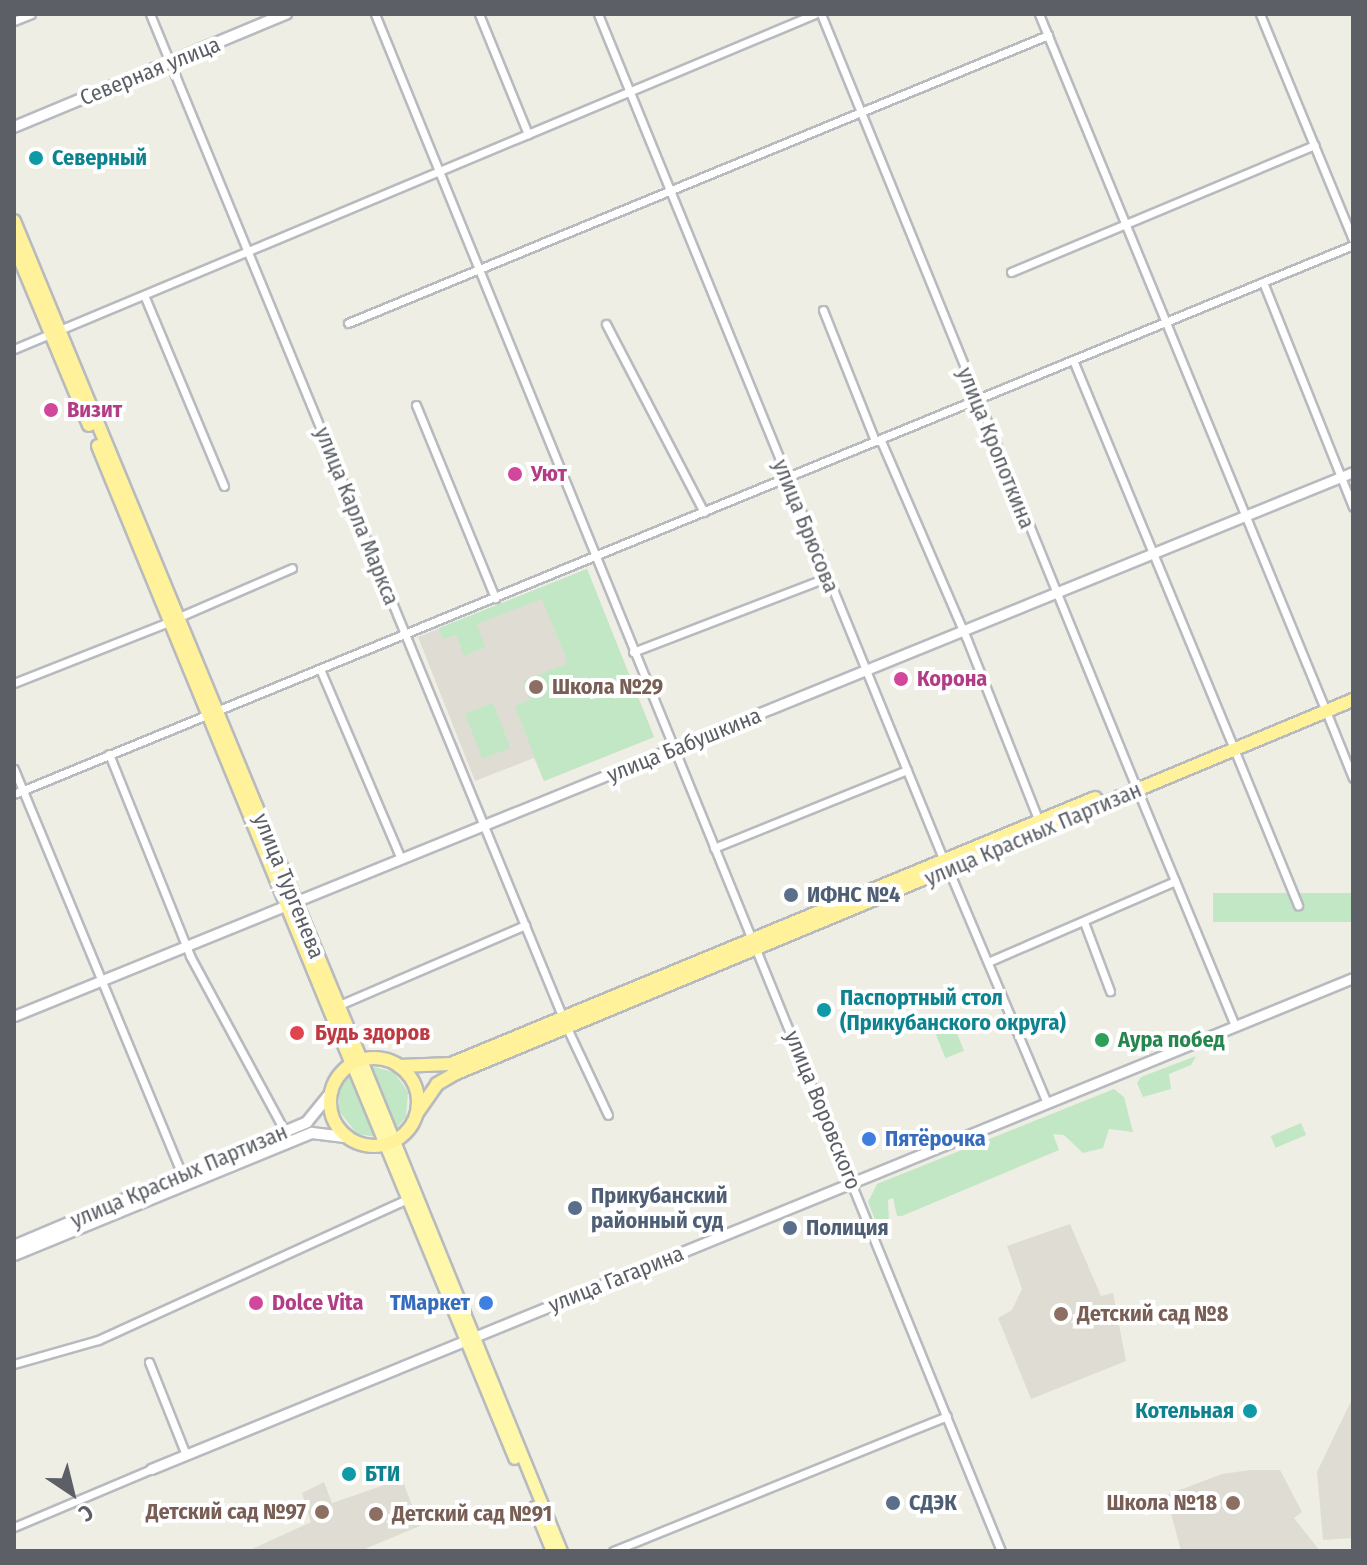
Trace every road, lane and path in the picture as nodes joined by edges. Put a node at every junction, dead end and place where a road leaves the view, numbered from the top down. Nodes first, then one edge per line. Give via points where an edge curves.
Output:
1 (31, 14) edge
2 (150, 14) edge
3 (286, 14) edge
4 (375, 14) edge
5 (479, 14) edge
6 (598, 14) edge
7 (818, 14) edge
8 (1039, 14) edge
9 (1260, 14) edge
10 (14, 21) edge
11 (1048, 35) junction
12 (171, 63) junction
13 (630, 92) junction
14 (861, 113) junction
15 (14, 127) edge
16 (528, 134) junction
17 (1314, 145) junction
18 (440, 171) junction
19 (669, 192) junction
20 (14, 221) edge
21 (1124, 223) junction
22 (1353, 242) edge
23 (14, 245) edge
24 (248, 252) junction
25 (482, 268) junction
26 (1011, 272) dead end
27 (1263, 282) junction
28 (144, 295) junction
29 (823, 310) dead end
30 (1165, 322) junction
31 (348, 323) dead end
32 (606, 324) dead end
33 (55, 332) junction
34 (14, 349) edge
35 (1073, 360) junction
36 (976, 400) junction
37 (416, 405) dead end
38 (875, 441) junction
39 (1353, 472) edge
40 (1341, 477) junction
41 (786, 478) junction
42 (224, 486) dead end
43 (1353, 507) edge
44 (704, 512) junction
45 (1244, 516) junction
46 (1153, 553) junction
47 (594, 557) junction
48 (292, 568) dead end
49 (826, 578) junction
50 (1056, 593) junction
51 (495, 598) junction
52 (174, 620) junction
53 (964, 631) junction
54 (406, 634) junction
55 (633, 652) junction
56 (320, 669) junction
57 (868, 670) junction
58 (14, 683) edge
59 (1353, 692) edge
60 (1353, 700) edge
61 (1324, 708) junction
62 (214, 710) junction
63 (1233, 746) junction
64 (674, 750) junction
65 (109, 754) junction
66 (14, 769) edge
67 (907, 770) junction
68 (1353, 778) edge
69 (1135, 786) junction
70 (23, 790) junction
71 (14, 794) edge
72 (1039, 821) junction
73 (484, 824) junction
74 (714, 848) junction
75 (400, 857) junction
76 (946, 866) junction
77 (1175, 881) junction
78 (290, 901) junction
79 (1298, 905) dead end
80 (1084, 922) junction
81 (525, 925) junction
82 (186, 944) junction
83 (755, 944) junction
84 (988, 962) junction
85 (1353, 978) edge
86 (99, 980) junction
87 (1110, 991) dead end
88 (337, 1006) junction
89 (14, 1016) edge
90 (565, 1023) junction
91 (1235, 1026) junction
92 (357, 1062) junction
93 (399, 1066) junction
94 (332, 1091) junction
95 (1047, 1103) junction
96 (417, 1113) junction
97 (608, 1115) dead end
98 (285, 1132) junction
99 (347, 1137) junction
100 (390, 1143) junction
101 (179, 1167) dead end
102 (853, 1183) junction
103 (407, 1199) junction
104 (14, 1246) edge
105 (14, 1255) edge
106 (470, 1340) junction
107 (149, 1362) dead end
108 (14, 1364) edge
109 (947, 1416) junction
110 (186, 1455) junction
111 (151, 1469) joint
112 (14, 1527) edge
113 (552, 1551) edge
114 (561, 1551) edge
115 (613, 1551) edge
116 (1001, 1551) edge

1 - 10 street
2 - 12 street, улица Карла Маркса
3 - 12 main road, Северная улица
4 - 18 street, улица Воровского
5 - 16 street
6 - 13 street, улица Брюсова
7 - 13 street
7 - 14 street, улица Кропоткина
8 - 11 street
9 - 17 street
11 - 14 street
11 - 21 street
12 - 15 main road, Северная улица
12 - 24 street, улица Карла Маркса
13 - 16 street
13 - 19 street, улица Брюсова
14 - 19 street
14 - 36 street, улица Кропоткина
16 - 18 street
17 - 21 street
17 - 22 street
18 - 24 street
18 - 25 street, улица Воровского
19 - 25 street
19 - 41 street, улица Брюсова
20 - 33 highway, улица Тургенева
21 - 26 street
21 - 30 street
22 - 27 street
23 - 33 highway, улица Тургенева
24 - 28 street
24 - 54 street, улица Карла Маркса
25 - 31 street
25 - 47 street, улица Воровского
27 - 30 street
27 - 40 street
28 - 33 street
28 - 42 street
29 - 38 street
30 - 35 street
30 - 45 street
32 - 44 street
33 - 34 street
33 - 52 highway, улица Тургенева
35 - 36 street
35 - 46 street
36 - 38 street
36 - 50 street, улица Кропоткина
37 - 51 street
38 - 41 street
38 - 53 street via 881,441
39 - 40 street, улица Бабушкина
40 - 43 street
40 - 45 street, улица Бабушкина
41 - 44 street
41 - 49 street, улица Брюсова
44 - 47 street
45 - 46 street, улица Бабушкина
45 - 61 street
46 - 50 street, улица Бабушкина
46 - 63 street
47 - 51 street
47 - 55 street, улица Воровского
48 - 52 street
49 - 55 street
49 - 57 street, улица Брюсова
50 - 53 street, улица Бабушкина
50 - 69 street, улица Кропоткина
51 - 54 street
52 - 58 street
52 - 62 highway, улица Тургенева
53 - 57 street, улица Бабушкина
53 - 72 street
54 - 56 street
54 - 73 street, улица Карла Маркса
55 - 64 street, улица Воровского
56 - 62 street
56 - 75 street
57 - 64 street, улица Бабушкина
57 - 67 street, улица Брюсова
59 - 61 highway, улица Красных Партизан
60 - 61 highway, улица Красных Партизан
61 - 63 highway, улица Красных Партизан
61 - 68 street
62 - 65 street
62 - 78 highway, улица Тургенева
63 - 69 highway, улица Красных Партизан
63 - 79 street
64 - 73 street, улица Бабушкина
64 - 74 street, улица Воровского
65 - 70 street
65 - 82 street
66 - 70 street
67 - 74 street
67 - 76 street, улица Брюсова
69 - 72 highway, улица Красных Партизан
69 - 76 highway, улица Красных Партизан
69 - 77 street, улица Кропоткина
70 - 71 street
70 - 86 street
72 - 76 highway, улица Красных Партизан
73 - 75 street, улица Бабушкина
73 - 81 street, улица Карла Маркса
74 - 83 street, улица Воровского
75 - 78 street, улица Бабушкина
76 - 83 highway, улица Красных Партизан
76 - 84 street, улица Брюсова
77 - 80 street
77 - 91 street, улица Кропоткина
78 - 82 street, улица Бабушкина
78 - 88 highway, улица Тургенева
78 - 92 highway, улица Тургенева
80 - 84 street
80 - 87 street
81 - 88 street
81 - 90 street, улица Карла Маркса
82 - 86 street, улица Бабушкина
82 - 98 street
83 - 90 highway, улица Красных Партизан
83 - 102 street, улица Воровского
84 - 95 street, улица Брюсова
85 - 91 street, улица Гагарина
86 - 89 street, улица Бабушкина
86 - 101 street
88 - 92 highway, улица Тургенева
90 - 93 highway, улица Красных Партизан via 451,1064
90 - 96 highway, улица Красных Партизан via 437,1084
90 - 97 street, улица Карла Маркса
91 - 95 street, улица Гагарина
92 - 93 highway, улица Красных Партизан via 381,1058
92 - 94 highway
92 - 100 main road, улица Тургенева
93 - 96 highway via 417,1092
94 - 98 main road, улица Красных Партизан via 314,1116
94 - 99 highway via 334,1120
95 - 102 street, улица Гагарина
96 - 100 highway, улица Красных Партизан
98 - 104 main road, улица Красных Партизан
99 - 100 highway via 366,1145
99 - 105 main road, улица Красных Партизан via 312,1133
100 - 103 main road, улица Тургенева
100 - 106 main road, улица Тургенева
102 - 106 street, улица Гагарина
102 - 109 street, улица Воровского
103 - 106 main road, улица Тургенева
103 - 108 street via 98,1340
106 - 110 street, улица Гагарина
106 - 113 main road, улица Тургенева
106 - 114 main road, улица Тургенева
107 - 110 street
109 - 115 street
109 - 116 street, улица Воровского
110 - 111 street, улица Гагарина
111 - 112 street, улица Гагарина

